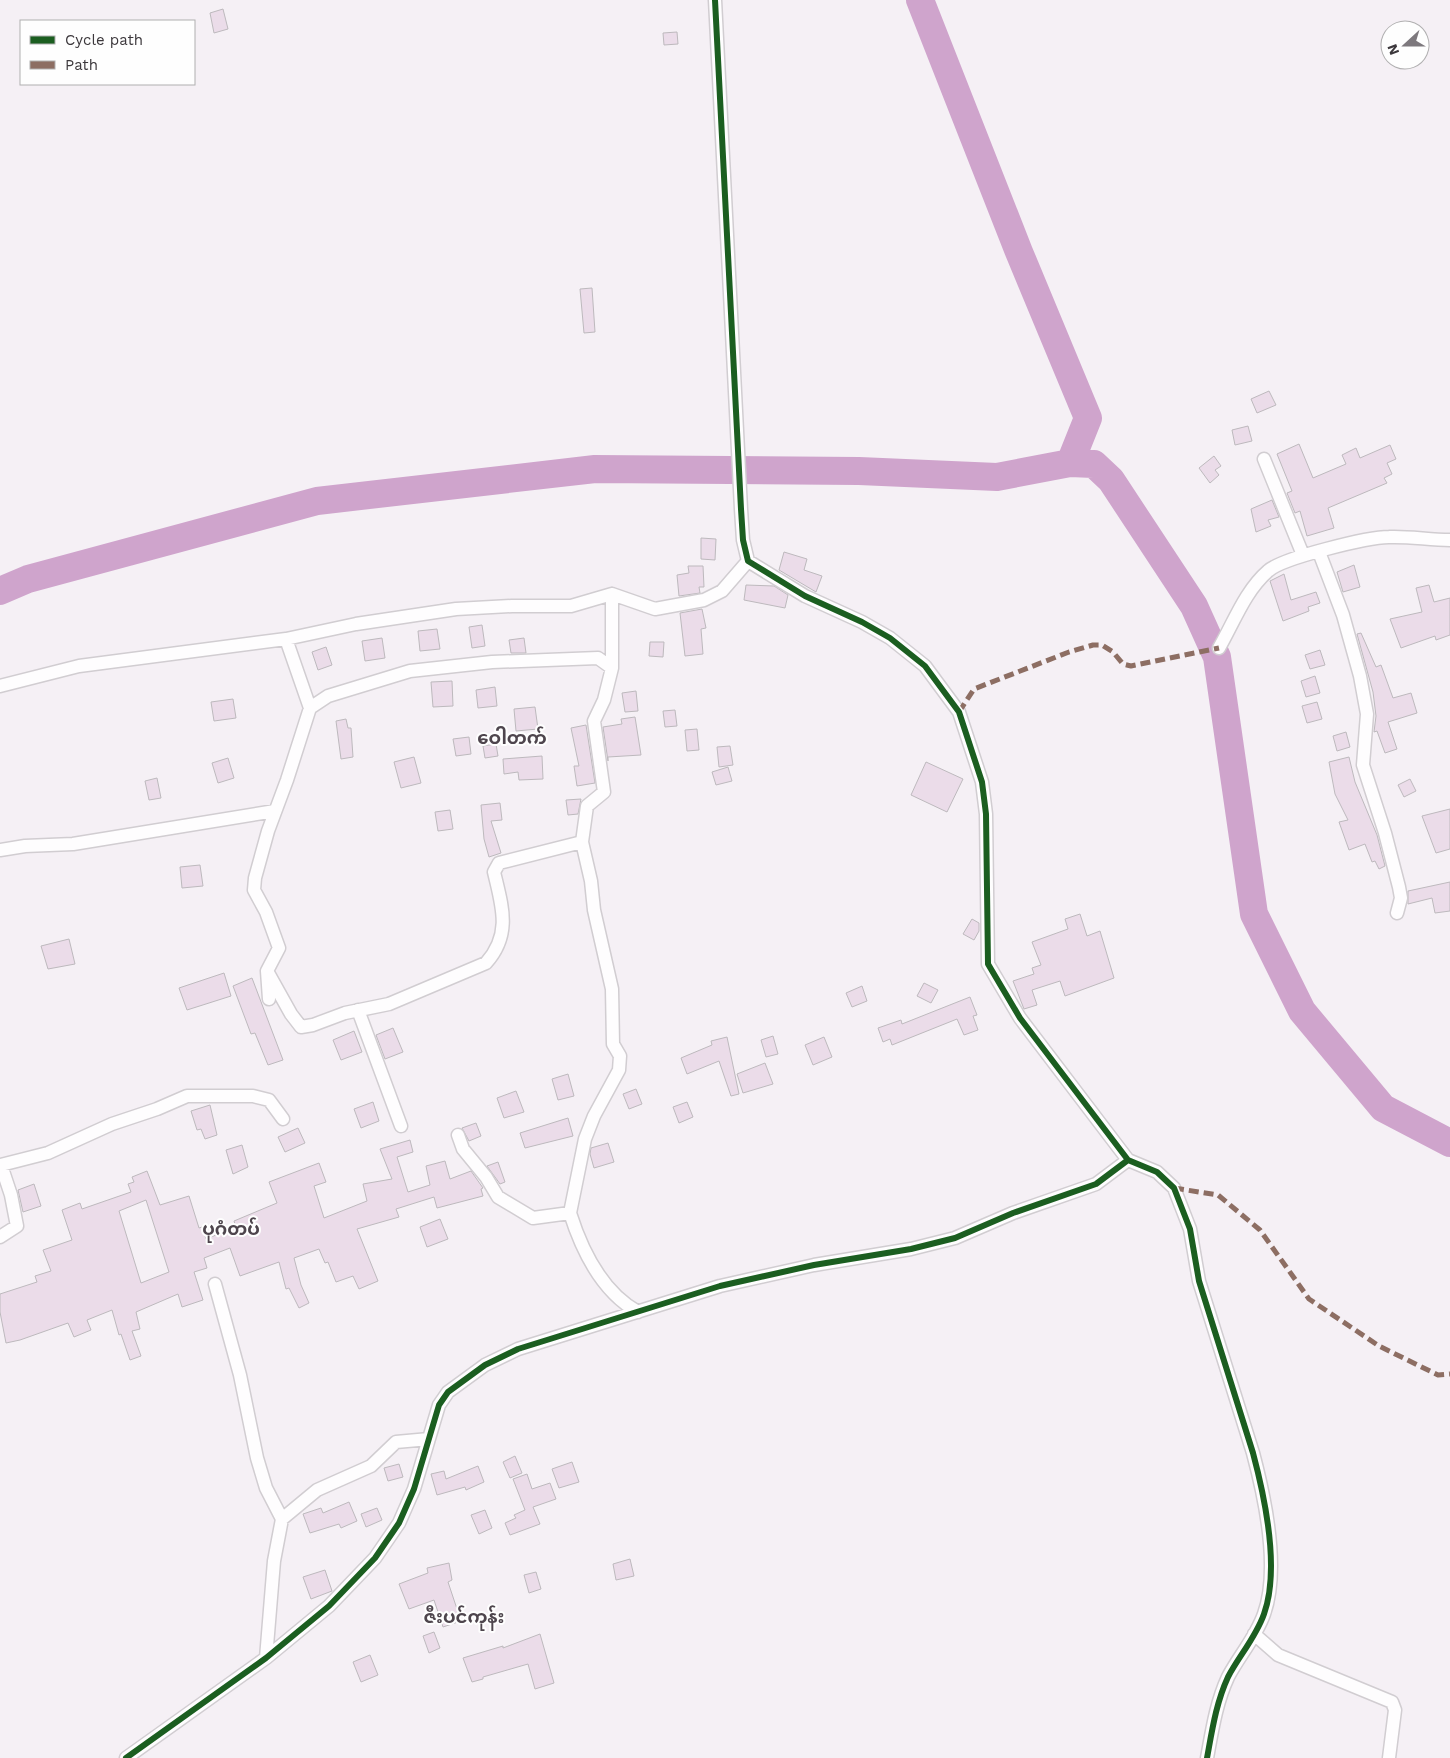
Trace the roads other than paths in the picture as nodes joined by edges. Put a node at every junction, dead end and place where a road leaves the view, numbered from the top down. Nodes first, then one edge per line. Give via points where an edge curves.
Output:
1 (715, 0) edge
2 (1264, 459) dead end
3 (1450, 540) edge
4 (1318, 552) junction
5 (1303, 555) junction
6 (748, 561) junction
7 (612, 594) junction
8 (286, 639) junction
9 (1219, 648) dead end
10 (612, 668) junction
11 (0, 686) edge
12 (310, 708) junction
13 (276, 811) junction
14 (582, 842) junction
15 (0, 850) edge
16 (1397, 913) dead end
17 (267, 971) junction
18 (269, 1000) dead end
19 (358, 1010) junction
20 (283, 1119) dead end
21 (401, 1126) dead end
22 (458, 1135) dead end
23 (1128, 1160) junction
24 (570, 1213) junction
25 (0, 1237) edge
26 (215, 1284) dead end
27 (638, 1312) junction
28 (429, 1439) junction
29 (282, 1518) junction
30 (1254, 1634) junction
31 (266, 1658) junction
32 (126, 1758) edge
33 (1206, 1758) edge
34 (1389, 1758) edge

1 - 6 street via 741,509
2 - 5 street
3 - 4 street via 1389,537
4 - 5 street
4 - 16 street via 1343,615 1360,676 1366,714 1363,765 1399,887
5 - 9 street via 1266,572 1240,607
6 - 7 street via 722,591 704,600 655,609
6 - 23 street via 805,596 890,638 925,666 959,712 982,782 986,822 988,964 1020,1018
7 - 8 street via 571,606 456,609 356,624
7 - 10 street
8 - 11 street via 79,666
8 - 12 street
10 - 12 street via 598,658 429,668 328,696
10 - 14 street via 604,700 594,721 604,792 587,806
12 - 13 street
13 - 15 street via 73,844
13 - 17 street via 261,854 254,890 279,948
14 - 19 street via 499,863 494,872 503,909 502,936 496,952 486,963 389,1004
14 - 24 street via 612,989 613,1044 620,1056 619,1070 594,1116 586,1139
17 - 18 street
17 - 19 street via 301,1027
19 - 21 street
20 - 25 street via 269,1100 253,1096 187,1096 112,1124 48,1153 2,1165 18,1226
22 - 24 street via 463,1149 498,1197 533,1218
23 - 27 street via 1096,1184 1013,1213 955,1238 720,1286
23 - 30 street via 1157,1172 1174,1188 1190,1229 1199,1281 1260,1480 1269,1542 1270,1580 1264,1615
24 - 27 street via 603,1284
26 - 29 street via 240,1375 256,1458 266,1488
27 - 28 street via 518,1349 485,1365 448,1392 439,1405
28 - 29 street via 396,1442 371,1466 317,1490
28 - 31 street via 414,1489 386,1545 329,1606
29 - 31 street via 274,1562
30 - 33 street via 1223,1690
30 - 34 street via 1278,1655 1392,1702 1395,1710
31 - 32 street

